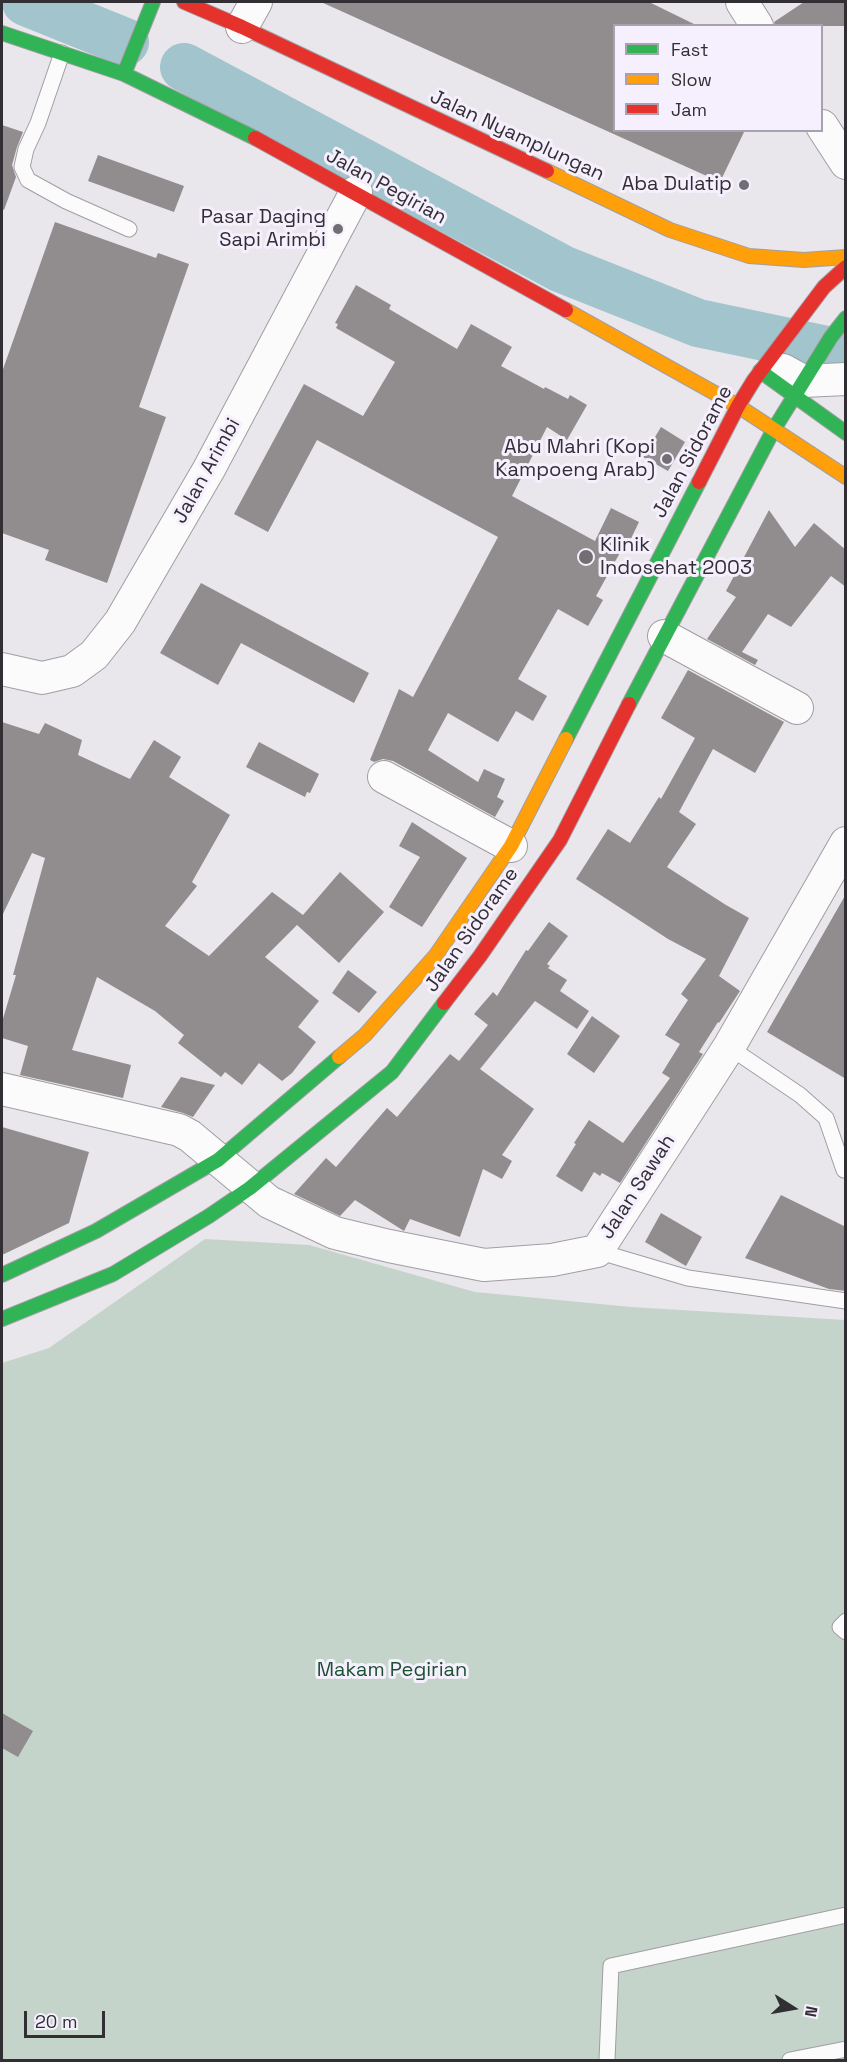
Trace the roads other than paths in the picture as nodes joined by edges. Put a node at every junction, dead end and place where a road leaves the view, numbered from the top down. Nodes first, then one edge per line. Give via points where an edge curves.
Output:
1 (153, 2) edge
2 (184, 2) edge
3 (742, 2) edge
4 (249, 14) edge
5 (756, 24) edge
6 (2, 33) edge
7 (62, 53) junction
8 (124, 74) junction
9 (823, 128) edge
10 (846, 163) edge
11 (356, 192) junction
12 (129, 228) dead end
13 (846, 257) edge
14 (846, 267) edge
15 (846, 318) edge
16 (767, 362) junction
17 (804, 380) junction
18 (846, 380) edge
19 (738, 406) junction
20 (774, 429) junction
21 (846, 433) edge
22 (846, 477) edge
23 (664, 636) junction
24 (2, 669) edge
25 (797, 708) dead end
26 (384, 777) dead end
27 (511, 846) junction
28 (844, 849) edge
29 (729, 1047) junction
30 (2, 1089) edge
31 (218, 1160) junction
32 (844, 1170) edge
33 (250, 1188) junction
34 (597, 1251) junction
35 (2, 1275) edge
36 (846, 1301) edge
37 (2, 1318) edge
38 (846, 1621) edge
39 (846, 1632) edge
40 (846, 1915) edge
41 (846, 2049) edge
42 (607, 2061) edge
43 (790, 2061) edge

1 - 8 main road
2 - 4 main road, Jalan Nyamplungan
3 - 5 street
4 - 13 main road, Jalan Nyamplungan via 670,230 749,256 804,260
6 - 7 main road, Jalan Pegirian
7 - 8 main road, Jalan Pegirian
7 - 12 lane via 22,167 28,180
8 - 11 main road, Jalan Pegirian
9 - 10 street
11 - 19 main road, Jalan Pegirian
11 - 24 street, Jalan Arimbi via 209,469 120,622 94,655 72,671 42,678
14 - 16 main road, Jalan Sidorame via 824,287
15 - 17 main road, Jalan Sidorame
16 - 17 street
16 - 19 main road, Jalan Sidorame
17 - 18 street
17 - 20 main road, Jalan Sidorame
17 - 21 main road
19 - 20 main road, Jalan Pegirian
19 - 27 main road, Jalan Sidorame
20 - 22 main road, Jalan Pegirian
20 - 23 main road, Jalan Sidorame
23 - 25 street
23 - 33 main road, Jalan Sidorame via 560,840 473,965 392,1072
26 - 27 street
27 - 31 main road, Jalan Sidorame via 436,956 365,1035
28 - 29 street, Jalan Sawah
29 - 32 lane via 800,1095 826,1118
29 - 34 street, Jalan Sawah
30 - 31 street, Jalan Sawah via 179,1130
31 - 33 street, Jalan Sawah
31 - 35 main road, Jalan Sidorame via 96,1231
33 - 34 street, Jalan Sawah via 269,1202 334,1233 484,1265 552,1260
33 - 37 main road, Jalan Sidorame via 113,1274
34 - 36 lane via 688,1278
38 - 39 lane via 840,1627
40 - 42 lane via 611,1966
41 - 43 lane

